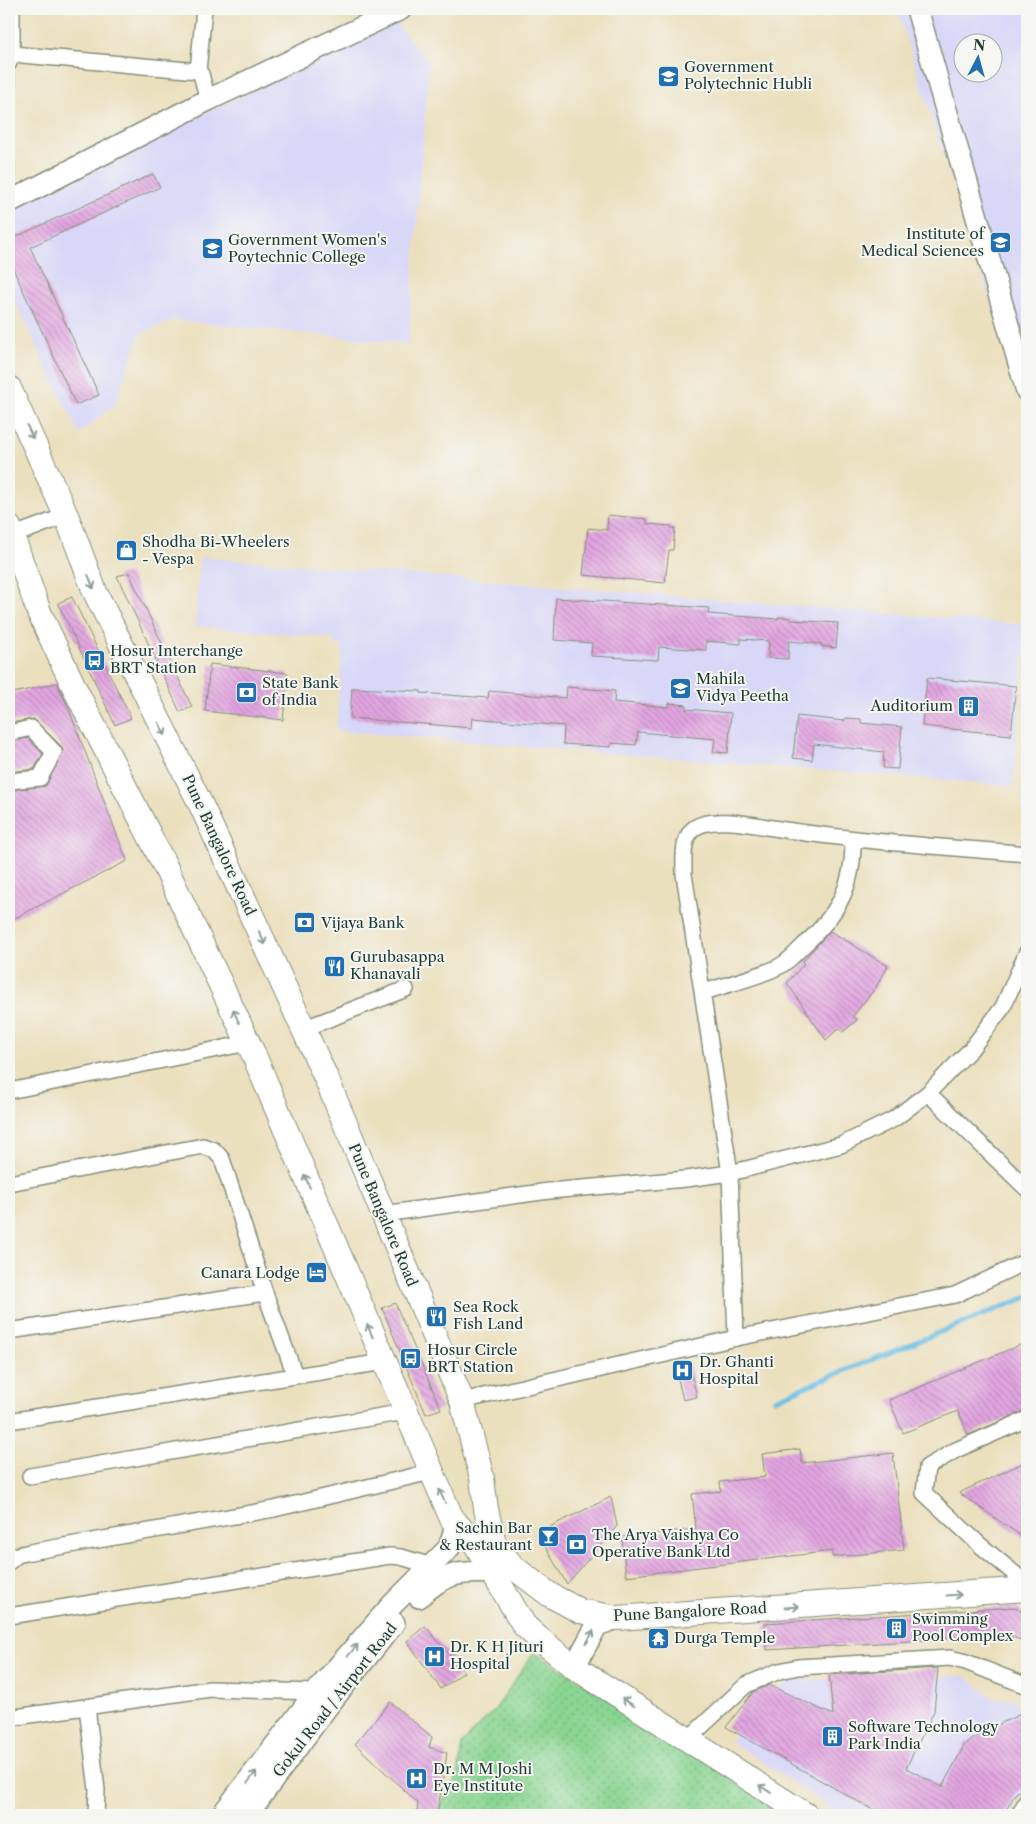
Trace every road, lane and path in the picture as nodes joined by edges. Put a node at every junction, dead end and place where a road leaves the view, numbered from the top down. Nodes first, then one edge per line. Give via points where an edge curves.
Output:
1 (12, 9) edge
2 (204, 9) edge
3 (917, 9) edge
4 (394, 11) edge
5 (10, 58) edge
6 (198, 71) junction
7 (208, 100) junction
8 (9, 202) edge
9 (9, 388) edge
10 (1027, 391) edge
11 (65, 516) junction
12 (10, 534) edge
13 (9, 733) edge
14 (9, 781) edge
15 (852, 840) junction
16 (1027, 854) edge
17 (1027, 952) edge
18 (406, 989) dead end
19 (704, 992) junction
20 (303, 1029) junction
21 (248, 1044) junction
22 (9, 1091) edge
23 (928, 1093) junction
24 (730, 1173) junction
25 (9, 1183) edge
26 (1027, 1188) edge
27 (383, 1214) junction
28 (1027, 1260) edge
29 (265, 1293) junction
30 (9, 1331) edge
31 (736, 1338) junction
32 (384, 1362) junction
33 (295, 1375) junction
34 (462, 1400) junction
35 (405, 1412) junction
36 (1027, 1419) edge
37 (9, 1421) edge
38 (431, 1472) junction
39 (30, 1476) dead end
40 (452, 1519) junction
41 (484, 1544) junction
42 (9, 1562) edge
43 (493, 1573) junction
44 (426, 1579) junction
45 (1027, 1584) edge
46 (1027, 1589) edge
47 (9, 1616) edge
48 (617, 1618) junction
49 (574, 1667) junction
50 (1027, 1686) edge
51 (316, 1692) junction
52 (87, 1707) junction
53 (9, 1718) edge
54 (688, 1739) junction
55 (1027, 1800) edge
56 (96, 1815) edge
57 (222, 1815) edge
58 (247, 1815) edge
59 (806, 1815) edge
60 (1019, 1815) edge

1 - 5 street
2 - 6 street
3 - 10 main road
4 - 7 main road
5 - 6 street
6 - 7 street
7 - 8 main road
9 -> 11 main road, Pune Bangalore Road
11 - 12 street
11 -> 20 main road, Pune Bangalore Road via 95,592 202,805
21 -> 12 main road, Pune Bangalore Road via 164,864 38,612
13 - 14 street via 31,728 54,752 40,778
15 - 16 street
15 - 19 street via 853,863 848,884 836,910 816,934 780,966
15 - 19 street via 734,822 709,822 693,830 684,846 684,874
17 - 23 street via 1003,1008 971,1049
18 - 20 street
19 - 24 street
20 - 27 main road, Pune Bangalore Road
21 - 22 street
32 -> 21 main road, Pune Bangalore Road
23 - 24 street via 894,1119 841,1145
23 - 26 street
24 - 27 street via 549,1191
24 - 31 street
25 - 29 street via 203,1146 214,1150 222,1159
27 - 34 main road, Pune Bangalore Road
28 - 31 street via 954,1294
29 - 30 street
29 - 33 street
31 - 34 street
32 - 33 street
32 - 35 main road, Pune Bangalore Road
33 - 37 street
34 - 41 main road, Pune Bangalore Road via 482,1478 486,1509
35 - 38 main road, Pune Bangalore Road
35 - 39 street
36 - 45 street via 956,1450 927,1467 924,1493
40 -> 38 main road, Pune Bangalore Road
38 - 42 street via 274,1508 30,1552 17,1555
40 - 41 main road, Pune Bangalore Road
40 - 44 main road, Gokul Road / Airport Road via 453,1539
41 - 43 main road, Pune Bangalore Road
41 - 44 main road, Gokul Road / Airport Road
41 - 48 main road, Pune Bangalore Road via 550,1595 580,1611
43 - 44 main road via 451,1574 437,1581
43 - 49 main road, Pune Bangalore Road via 524,1625
44 - 47 street via 401,1557 390,1556
51 -> 44 main road, Gokul Road / Airport Road via 392,1605
44 - 58 main road, Gokul Road / Airport Road
48 -> 46 main road, Pune Bangalore Road
49 -> 48 main road via 598,1625
54 -> 49 main road, Pune Bangalore Road
50 - 54 street via 950,1658 798,1667 779,1671 746,1686
51 - 52 street via 210,1689
57 -> 51 main road, Gokul Road / Airport Road
52 - 53 street
52 - 56 street via 97,1790
59 -> 54 main road, Pune Bangalore Road
55 - 60 street

